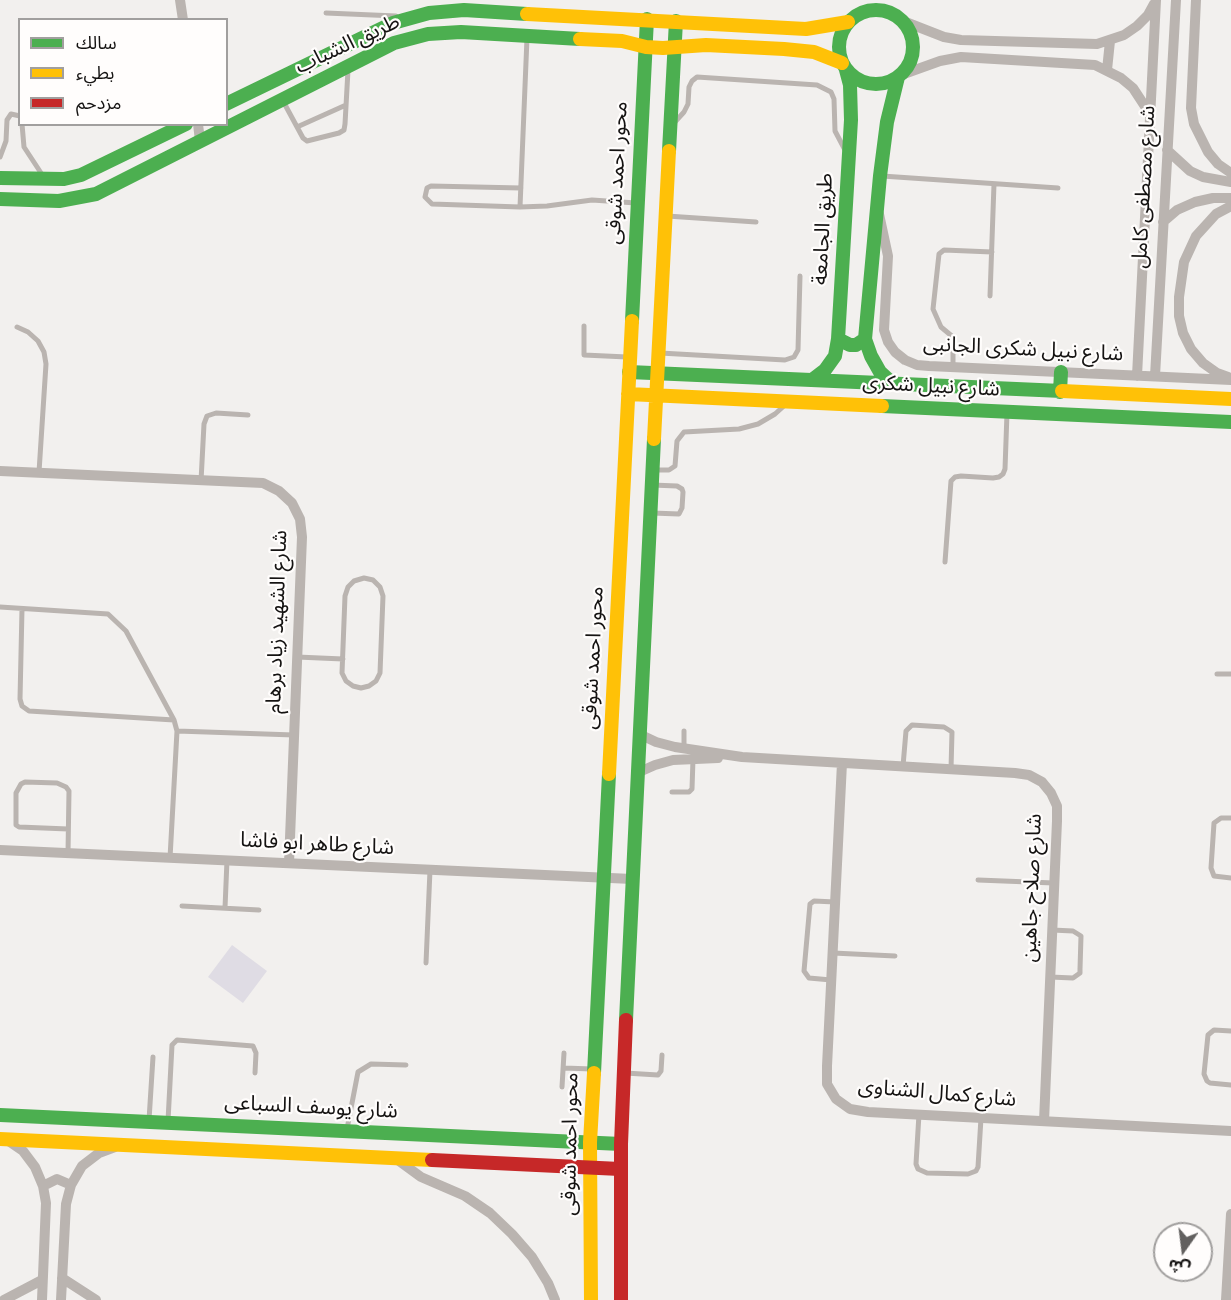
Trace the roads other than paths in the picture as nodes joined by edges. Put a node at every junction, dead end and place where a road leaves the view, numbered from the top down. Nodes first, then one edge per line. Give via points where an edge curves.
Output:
1 (180, 0) edge
2 (854, 0) edge
3 (894, 0) edge
4 (1176, 0) edge
5 (1196, 0) edge
6 (1156, 1) edge
7 (326, 13) dead end
8 (411, 16) junction
9 (183, 18) edge
10 (900, 18) junction
11 (647, 19) junction
12 (851, 19) junction
13 (676, 21) junction
14 (527, 36) junction
15 (1110, 41) junction
16 (646, 47) junction
17 (675, 48) junction
18 (348, 66) junction
19 (844, 67) junction
20 (1107, 70) junction
21 (899, 76) junction
22 (283, 99) junction
23 (228, 103) edge
24 (346, 105) junction
25 (1150, 115) junction
26 (18, 116) edge
27 (670, 125) junction
28 (22, 126) edge
29 (182, 126) edge
30 (198, 126) edge
31 (297, 127) junction
32 (201, 141) junction
33 (1167, 150) junction
34 (849, 153) junction
35 (0, 157) edge
36 (1231, 173) edge
37 (880, 176) junction
38 (0, 178) edge
39 (45, 180) junction
40 (1231, 182) edge
41 (994, 184) junction
42 (521, 188) junction
43 (1058, 188) dead end
44 (1231, 198) edge
45 (0, 199) edge
46 (638, 203) junction
47 (876, 206) junction
48 (1231, 206) edge
49 (520, 207) junction
50 (666, 216) junction
51 (756, 222) dead end
52 (1163, 222) junction
53 (992, 252) junction
54 (800, 276) dead end
55 (1142, 281) junction
56 (1160, 282) junction
57 (990, 296) dead end
58 (584, 326) dead end
59 (17, 327) dead end
60 (838, 339) junction
61 (865, 339) junction
62 (659, 353) junction
63 (630, 357) junction
64 (953, 367) junction
65 (629, 372) junction
66 (1061, 372) junction
67 (658, 373) junction
68 (1137, 376) junction
69 (1155, 376) junction
70 (762, 378) junction
71 (1231, 379) edge
72 (812, 380) junction
73 (893, 384) junction
74 (1060, 392) junction
75 (628, 394) junction
76 (656, 396) junction
77 (1231, 399) edge
78 (762, 400) junction
79 (790, 401) junction
80 (1007, 411) junction
81 (248, 415) dead end
82 (1231, 422) edge
83 (652, 470) junction
84 (0, 471) edge
85 (39, 472) junction
86 (201, 481) junction
87 (652, 485) junction
88 (650, 513) junction
89 (945, 562) dead end
90 (0, 608) edge
91 (22, 609) junction
92 (297, 657) junction
93 (343, 659) junction
94 (1217, 674) dead end
95 (1231, 674) edge
96 (174, 720) junction
97 (177, 731) junction
98 (684, 731) dead end
99 (639, 734) junction
100 (294, 735) junction
101 (684, 748) junction
102 (742, 757) junction
103 (693, 759) junction
104 (842, 763) junction
105 (903, 766) junction
106 (951, 769) junction
107 (637, 773) junction
108 (672, 792) dead end
109 (1231, 818) edge
110 (68, 829) junction
111 (0, 850) edge
112 (68, 853) junction
113 (170, 858) junction
114 (227, 860) junction
115 (289, 863) junction
116 (430, 870) junction
117 (604, 878) junction
118 (1231, 878) edge
119 (632, 879) junction
120 (978, 880) dead end
121 (1054, 883) junction
122 (835, 902) junction
123 (182, 906) dead end
124 (225, 908) junction
125 (259, 910) dead end
126 (1052, 930) junction
127 (832, 953) junction
128 (895, 956) dead end
129 (426, 963) dead end
130 (1050, 977) junction
131 (831, 980) junction
132 (1231, 1031) edge
133 (564, 1053) dead end
134 (662, 1055) dead end
135 (153, 1057) dead end
136 (406, 1065) dead end
137 (564, 1068) junction
138 (594, 1069) junction
139 (255, 1072) dead end
140 (624, 1073) junction
141 (1231, 1085) edge
142 (562, 1087) dead end
143 (919, 1114) junction
144 (0, 1115) edge
145 (981, 1118) junction
146 (142, 1121) junction
147 (1044, 1121) junction
148 (168, 1123) junction
149 (347, 1131) junction
150 (1231, 1131) edge
151 (3, 1140) edge
152 (590, 1142) junction
153 (621, 1144) junction
154 (120, 1145) junction
155 (134, 1146) junction
156 (394, 1158) junction
157 (590, 1168) junction
158 (620, 1169) junction
159 (43, 1185) junction
160 (71, 1185) junction
161 (1231, 1214) edge
162 (62, 1278) junction
163 (42, 1280) junction
164 (4, 1300) edge
165 (42, 1300) edge
166 (61, 1300) edge
167 (96, 1300) edge
168 (555, 1300) edge
169 (591, 1300) edge
170 (621, 1300) edge
171 (1226, 1300) edge

1 - 9 street
2 - 12 street
3 - 10 street
4 - 33 street, شارع مصطفى كامل
5 - 36 street via 1191,108 1194,124 1208,152
6 - 15 street via 1137,26
6 - 25 street, شارع مصطفى كامل
7 - 8 lane
8 - 11 street, طريق الشباب via 464,10
8 - 23 street, طريق الشباب
10 - 12 street via 870,10
10 - 15 street via 961,40 1096,44
10 - 21 street via 911,33 914,50 908,67
11 - 13 street, طريق الشباب
11 - 16 street, محور احمد شوقى
12 - 13 street, طريق الشباب via 806,29
12 - 19 street via 839,42
13 - 17 street
14 - 16 street, طريق الشباب via 622,41
14 - 18 street, طريق الشباب via 428,34 394,43
14 - 42 lane
15 - 20 street
16 - 17 street, طريق الشباب
16 - 46 street, محور احمد شوقى
17 - 19 street, طريق الشباب via 706,45 799,50 829,57
17 - 27 street
18 - 22 street, طريق الشباب
18 - 24 lane
19 - 21 street via 871,84 890,82
19 - 34 street, طريق الجامعة via 851,103
20 - 21 street via 1095,64 961,57
20 - 25 street via 1133,88
21 - 37 street via 887,122
22 - 31 lane
22 - 32 street, طريق الشباب
24 - 31 lane
24 - 31 lane via 344,130 339,133 307,141
25 - 55 street, شارع مصطفى كامل
26 - 35 lane via 11,114 7,120
27 - 34 lane via 684,112 689,87 697,77 817,84 831,92 834,131
27 - 50 street
28 - 39 lane via 24,147
29 - 39 street via 81,176
30 - 32 street
32 - 45 street, طريق الشباب via 96,194 59,201
33 - 40 street via 1190,171
33 - 52 street, شارع مصطفى كامل
34 - 60 street, طريق الجامعة
37 - 41 lane
37 - 47 street
38 - 39 street
41 - 43 lane
41 - 53 lane
42 - 49 lane
42 - 49 lane via 432,186 425,192 432,204
44 - 52 street via 1195,202
46 - 49 lane via 592,200
46 - 63 street, محور احمد شوقى
47 - 61 street
47 - 64 street, شارع نبيل شكرى الجانبى via 888,256 884,330 888,342 905,360 917,365
48 - 71 street via 1216,214 1196,236 1184,262 1179,316 1191,349 1203,363
50 - 51 lane
50 - 62 street
52 - 56 street, شارع مصطفى كامل
53 - 57 lane
53 - 64 lane via 944,250 939,254 933,309 941,327 953,337
54 - 62 lane via 798,351 794,357 785,360
55 - 56 street
55 - 68 street, شارع مصطفى كامل
56 - 69 street, شارع مصطفى كامل
58 - 63 lane via 584,356
59 - 85 lane via 38,341 46,364
60 - 61 street via 850,345
60 - 72 street, طريق الجامعة via 835,356
61 - 73 street via 880,372
62 - 67 street
63 - 65 street, محور احمد شوقى
64 - 66 street, شارع نبيل شكرى الجانبى
65 - 67 street, شارع نبيل شكرى
65 - 75 street, محور احمد شوقى
66 - 68 street, شارع نبيل شكرى الجانبى
66 - 74 street
67 - 70 street, شارع نبيل شكرى
67 - 76 street
68 - 69 street, شارع نبيل شكرى الجانبى
69 - 71 street, شارع نبيل شكرى الجانبى
70 - 72 street, شارع نبيل شكرى
70 - 78 street
72 - 73 street, شارع نبيل شكرى
73 - 74 street, شارع نبيل شكرى
74 - 77 street, شارع نبيل شكرى
75 - 76 street, شارع نبيل شكرى
75 - 117 street, محور احمد شوقى
76 - 78 street, شارع نبيل شكرى
76 - 83 street
78 - 79 street, شارع نبيل شكرى
79 - 80 street, شارع نبيل شكرى
79 - 83 lane via 758,424 684,432 677,441 675,466 669,471
80 - 82 street, شارع نبيل شكرى
80 - 89 lane via 1003,474 993,478 960,476 951,482
81 - 86 lane via 207,416
83 - 87 street
84 - 85 street, شارع الشهيد زياد برهام
85 - 86 street, شارع الشهيد زياد برهام
86 - 92 street, شارع الشهيد زياد برهام via 263,483 292,503 300,519 302,537
87 - 88 street
87 - 88 lane via 680,487 682,508 679,514
88 - 99 street
90 - 91 lane
91 - 96 lane via 108,614 119,622
91 - 96 lane via 22,706 29,711
92 - 93 lane
92 - 100 street, شارع الشهيد زياد برهام
93 - 93 lane via 348,587 364,578 373,580 383,596 380,674 369,686 353,686 342,673
94 - 95 lane
96 - 97 lane
97 - 100 lane
97 - 113 lane
98 - 101 lane
99 - 101 street, شارع صلاح جاهين
99 - 107 street
100 - 115 street, شارع الشهيد زياد برهام
101 - 102 street, شارع صلاح جاهين
102 - 103 street, شارع صلاح جاهين
102 - 104 street, شارع صلاح جاهين
103 - 107 street, شارع صلاح جاهين via 673,760
103 - 108 lane via 692,789
104 - 105 street, شارع صلاح جاهين
104 - 122 street, شارع كمال الشناوى
105 - 106 street, شارع صلاح جاهين
105 - 106 lane via 906,731 912,725 944,727 952,732
106 - 121 street, شارع صلاح جاهين via 1029,775 1042,782 1057,806
107 - 119 street
109 - 118 lane via 1214,823 1211,868 1214,876
110 - 110 lane via 66,787 57,783 21,784 16,792 16,825
110 - 112 lane
111 - 112 street, شارع طاهر ابو فاشا
112 - 113 street, شارع طاهر ابو فاشا
113 - 114 street, شارع طاهر ابو فاشا
114 - 115 street, شارع طاهر ابو فاشا
114 - 124 lane
115 - 116 street, شارع طاهر ابو فاشا
116 - 117 street, شارع طاهر ابو فاشا
116 - 129 lane
117 - 119 street, شارع طاهر ابو فاشا
117 - 138 street, محور احمد شوقى
119 - 140 street
120 - 121 lane
121 - 126 street, شارع صلاح جاهين
122 - 127 street, شارع كمال الشناوى
122 - 131 lane via 810,904 804,971 809,978
123 - 124 lane
124 - 125 lane
126 - 130 street, شارع صلاح جاهين
126 - 130 lane via 1077,932 1082,940 1080,974 1073,978
127 - 128 lane
127 - 131 street, شارع كمال الشناوى
130 - 147 street, شارع صلاح جاهين
131 - 143 street, شارع كمال الشناوى via 827,1084 836,1099 850,1109
132 - 141 lane via 1214,1030 1208,1035 1204,1074 1210,1083
133 - 137 lane
134 - 140 lane via 658,1075
135 - 146 lane
136 - 149 lane via 371,1064 358,1072
137 - 138 lane
137 - 142 lane
138 - 152 street, محور احمد شوقى
139 - 148 lane via 253,1046 174,1042
140 - 153 street
143 - 145 street, شارع كمال الشناوى
143 - 145 lane via 916,1164 927,1173 976,1171
144 - 146 street, شارع يوسف السباعى
145 - 147 street, شارع كمال الشناوى
146 - 148 street, شارع يوسف السباعى
146 - 155 street
147 - 150 street, شارع كمال الشناوى
148 - 149 street, شارع يوسف السباعى
149 - 152 street, شارع يوسف السباعى
151 - 154 street
151 - 159 street via 23,1151
152 - 153 street, شارع يوسف السباعى
152 - 157 street, محور احمد شوقى
153 - 158 street
154 - 155 street
154 - 160 street via 99,1153 82,1166
155 - 156 street
156 - 157 street
156 - 168 street via 421,1177 465,1196 490,1213 532,1257
157 - 158 street
157 - 169 street, محور احمد شوقى
158 - 170 street
159 - 160 street via 57,1179
159 - 163 street via 46,1203
160 - 162 street via 66,1204
161 - 171 street
162 - 166 street
162 - 167 street
163 - 164 street
163 - 165 street

